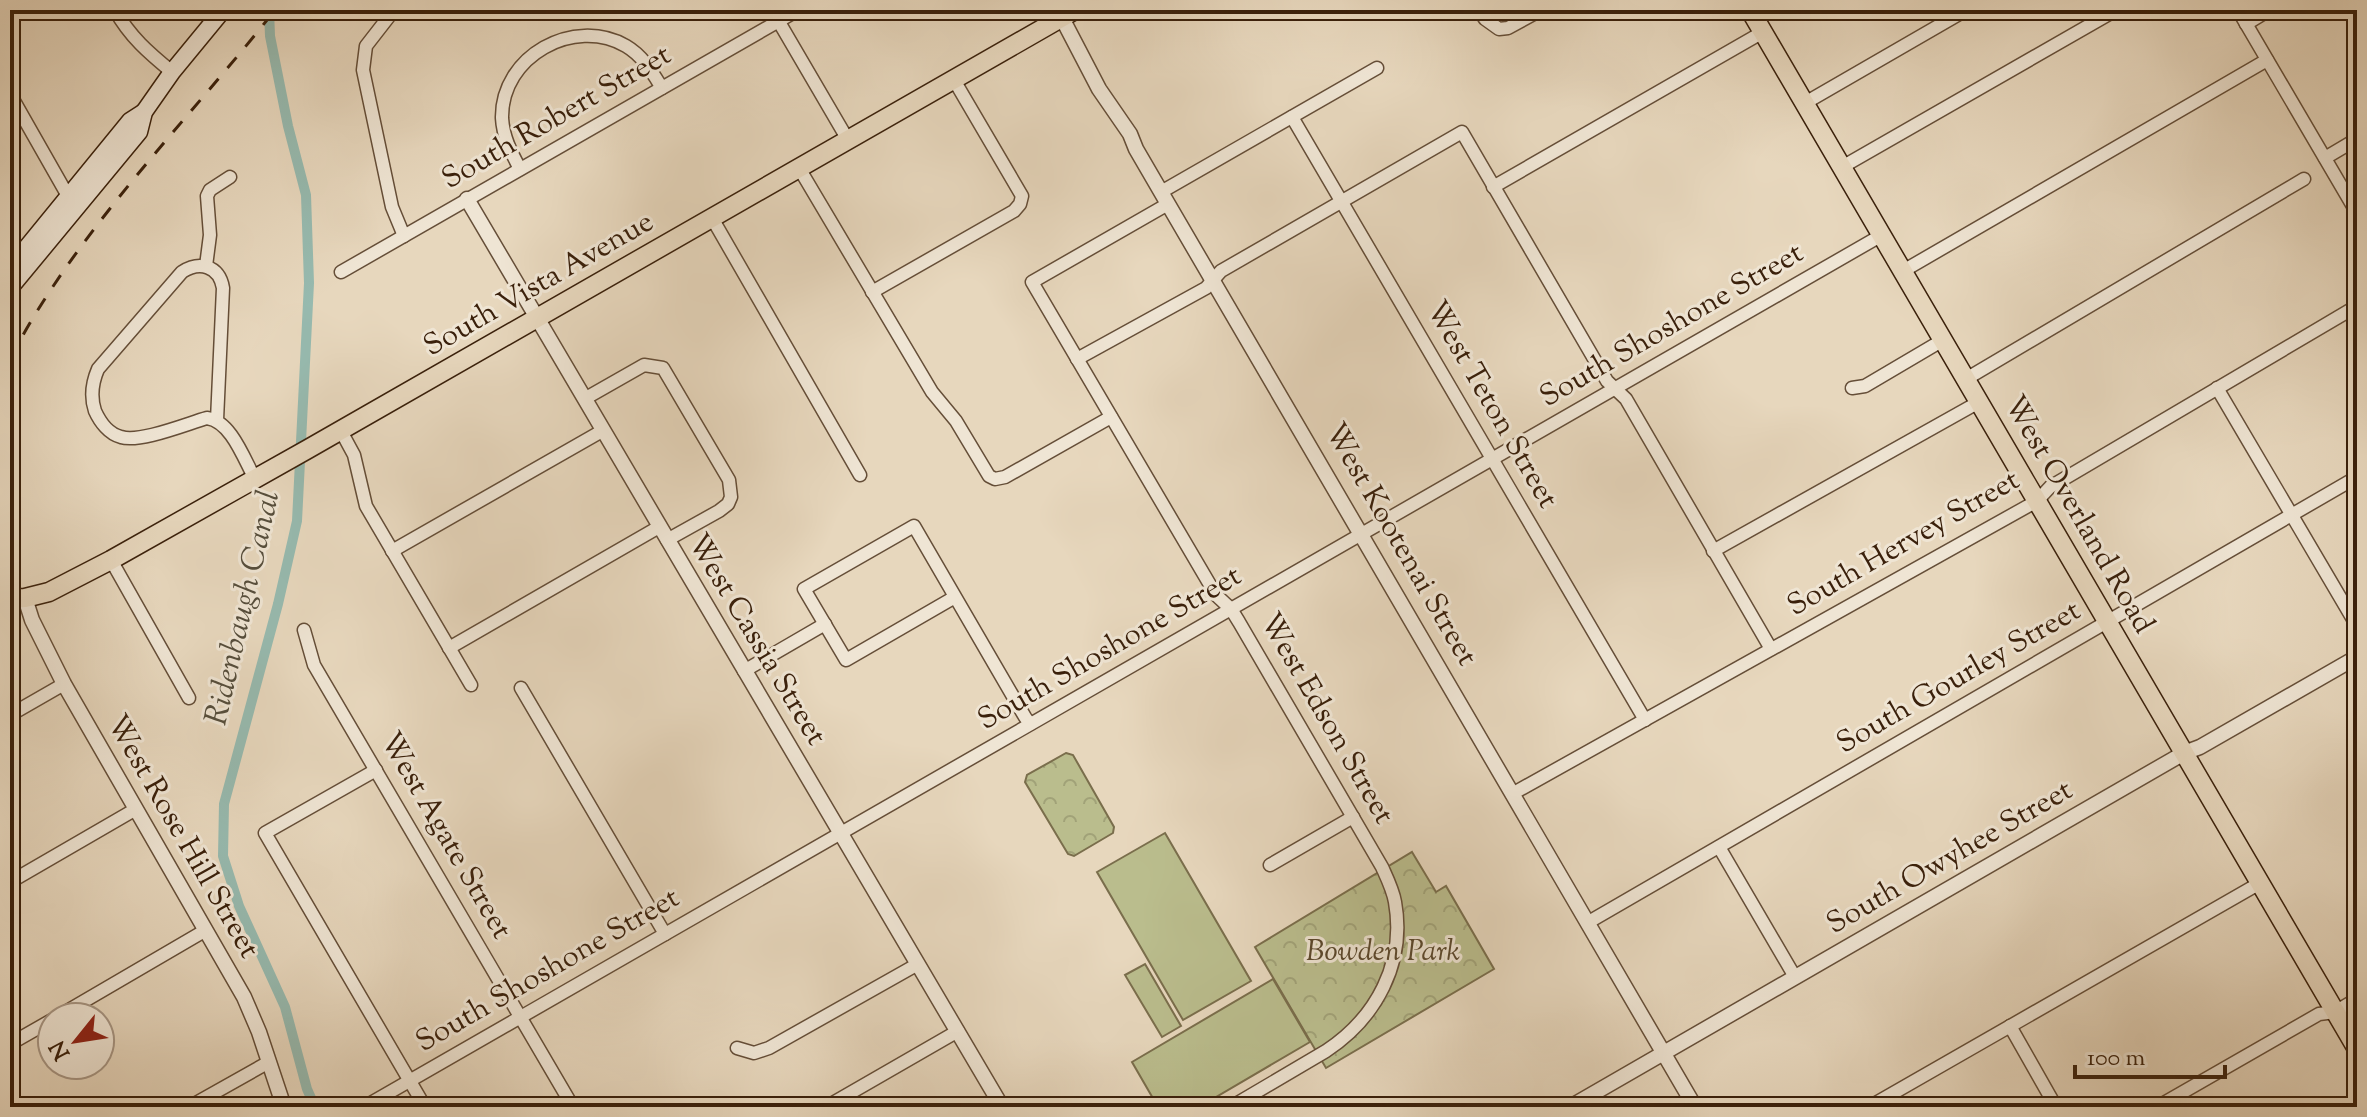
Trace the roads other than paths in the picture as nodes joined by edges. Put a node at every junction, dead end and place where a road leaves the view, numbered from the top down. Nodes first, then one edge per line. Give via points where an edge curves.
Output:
1 (115, 10) edge
2 (223, 10) edge
3 (394, 10) edge
4 (798, 10) edge
5 (1479, 10) edge
6 (1541, 10) edge
7 (1750, 10) edge
8 (1966, 10) edge
9 (2116, 10) edge
10 (2238, 10) edge
11 (2269, 10) edge
12 (1065, 13) edge
13 (776, 16) edge
14 (2246, 24) junction
15 (1763, 32) junction
16 (2267, 60) junction
17 (1377, 68) dead end
18 (172, 72) junction
19 (954, 80) junction
20 (662, 88) junction
21 (10, 94) edge
22 (1805, 103) junction
23 (144, 112) junction
24 (1292, 117) junction
25 (2357, 139) edge
26 (848, 140) junction
27 (2325, 158) junction
28 (1842, 167) junction
29 (799, 168) junction
30 (520, 169) junction
31 (230, 177) dead end
32 (2304, 179) dead end
33 (1493, 187) junction
34 (68, 196) junction
35 (1164, 198) junction
36 (467, 199) junction
37 (1342, 203) junction
38 (2357, 213) edge
39 (712, 218) junction
40 (1882, 235) junction
41 (404, 236) junction
42 (206, 266) junction
43 (10, 268) edge
44 (1903, 271) junction
45 (341, 272) dead end
46 (1213, 281) junction
47 (10, 288) edge
48 (872, 292) junction
49 (2357, 306) edge
50 (538, 318) junction
51 (1943, 340) junction
52 (1077, 359) junction
53 (1966, 379) junction
54 (1616, 388) junction
55 (1852, 388) dead end
56 (2217, 388) junction
57 (586, 398) junction
58 (1979, 402) junction
59 (1111, 417) junction
60 (217, 420) junction
61 (341, 431) junction
62 (602, 431) junction
63 (1492, 459) junction
64 (860, 475) dead end
65 (2357, 477) edge
66 (255, 479) junction
67 (2037, 501) junction
68 (2292, 515) junction
69 (663, 534) junction
70 (1361, 534) junction
71 (392, 551) junction
72 (1713, 551) junction
73 (111, 560) junction
74 (15, 596) edge
75 (955, 597) junction
76 (1231, 609) junction
77 (2108, 622) junction
78 (825, 624) junction
79 (2357, 626) edge
80 (304, 630) dead end
81 (449, 648) junction
82 (1771, 649) junction
83 (2357, 657) edge
84 (744, 671) junction
85 (64, 684) junction
86 (471, 685) dead end
87 (521, 688) dead end
88 (189, 698) dead end
89 (10, 715) edge
90 (1645, 720) junction
91 (1030, 724) junction
92 (2184, 753) junction
93 (376, 770) junction
94 (1512, 794) junction
95 (136, 809) junction
96 (1353, 817) junction
97 (840, 835) junction
98 (1719, 847) junction
99 (1270, 865) dead end
100 (10, 882) edge
101 (2260, 883) junction
102 (1587, 923) junction
103 (206, 930) junction
104 (665, 934) junction
105 (918, 964) junction
106 (1795, 977) junction
107 (2357, 999) edge
108 (84, 1001) edge
109 (2335, 1012) junction
110 (520, 1017) junction
111 (2010, 1026) junction
112 (36, 1029) edge
113 (958, 1031) junction
114 (10, 1044) edge
115 (737, 1048) dead end
116 (2357, 1049) edge
117 (1663, 1053) junction
118 (269, 1062) junction
119 (409, 1081) junction
120 (189, 1107) edge
121 (284, 1107) edge
122 (364, 1107) edge
123 (425, 1107) edge
124 (573, 1107) edge
125 (826, 1107) edge
126 (1002, 1107) edge
127 (1231, 1107) edge
128 (1570, 1107) edge
129 (1695, 1107) edge
130 (1869, 1107) edge
131 (2056, 1107) edge
132 (2157, 1107) edge

1 - 18 street via 140,46
2 - 18 main road
3 - 41 street via 366,46 363,70 392,207
4 - 13 street, South Robert Street
5 - 6 street via 1499,29
7 - 15 main road, West Overland Road
8 - 22 street
9 - 28 street
10 - 14 street
11 - 14 street
12 - 19 main road, South Vista Avenue
12 - 35 street, West Kootenai Street via 1097,85
13 - 20 street, South Robert Street
13 - 26 street
14 - 16 street
15 - 22 main road, West Overland Road
15 - 33 street
16 - 27 street
16 - 44 street
17 - 24 street
18 - 23 main road
19 - 26 main road, South Vista Avenue
19 - 48 street via 1022,196 1020,204
20 - 30 street, South Robert Street
20 - 30 street via 648,65 626,46 600,36 571,36 544,46 522,63 508,88 502,116 506,144
21 - 34 street
22 - 28 main road, West Overland Road
23 - 34 main road via 130,121
23 - 47 main road via 139,132
24 - 35 street
24 - 37 street, West Teton Street
25 - 27 street
26 - 29 main road, South Vista Avenue
27 - 38 street
28 - 40 main road, West Overland Road
29 - 39 main road, South Vista Avenue
29 - 48 street
30 - 36 street, South Robert Street
31 - 42 street via 207,196
32 - 53 street
33 - 37 street via 1462,132
33 - 54 street via 1607,381
34 - 43 main road
35 - 46 street, West Kootenai Street
35 - 52 street, West Edson Street via 1032,282
36 - 41 street, South Robert Street
36 - 50 street, West Cassia Street
37 - 46 street via 1221,271
37 - 63 street, West Teton Street
39 - 50 main road, South Vista Avenue
39 - 64 street
40 - 44 main road, West Overland Road
40 - 54 street, South Shoshone Street
41 - 45 street, South Robert Street
42 - 60 street via 217,273 223,288
42 - 60 street via 182,272 98,369 92,401 98,418 122,438
44 - 51 main road, West Overland Road
46 - 52 street
46 - 70 street, West Kootenai Street
48 - 59 street via 932,392 995,479
49 - 56 street, South Hervey Street
50 - 57 street, West Cassia Street
50 - 61 main road, South Vista Avenue
51 - 53 main road, West Overland Road
51 - 55 street via 1865,386
52 - 59 street, West Edson Street
53 - 58 main road, West Overland Road
54 - 63 street, South Shoshone Street
54 - 72 street
56 - 67 street, South Hervey Street via 2050,487
56 - 68 street
57 - 62 street, West Cassia Street
57 - 69 street via 644,365 663,368 707,441 729,480 728,504
58 - 67 main road, West Overland Road
58 - 72 street
59 - 76 street, West Edson Street via 1216,595
60 - 66 street
61 - 66 main road, South Vista Avenue
61 - 71 street via 354,455 366,506
62 - 69 street, West Cassia Street
62 - 71 street
63 - 70 street, South Shoshone Street
63 - 90 street, West Teton Street
65 - 68 street, South Gourley Street
66 - 73 main road, South Vista Avenue
67 - 77 main road, West Overland Road
67 - 82 street, South Hervey Street
68 - 77 street, South Gourley Street
68 - 79 street
69 - 81 street
69 - 84 street, West Cassia Street
70 - 76 street, South Shoshone Street
70 - 94 street, West Kootenai Street
71 - 81 street
72 - 82 street
73 - 74 main road, South Vista Avenue via 49,592
73 - 88 street
74 - 85 street, West Rose Hill Street
75 - 78 street via 846,660
75 - 78 street via 914,526 804,589
75 - 91 street
76 - 91 street, South Shoshone Street
76 - 96 street, West Edson Street
77 - 92 main road, West Overland Road
77 - 98 street, South Gourley Street
78 - 84 street
80 - 93 street, West Agate Street via 314,665
81 - 86 street
82 - 90 street, South Hervey Street
83 - 92 street, South Owyhee Street
84 - 97 street, West Cassia Street
85 - 89 street
85 - 95 street, West Rose Hill Street
87 - 104 street
90 - 94 street, South Hervey Street
91 - 97 street, South Shoshone Street
92 - 101 main road, West Overland Road
92 - 106 street, South Owyhee Street
93 - 110 street, West Agate Street
93 - 119 street via 265,833
94 - 102 street, West Kootenai Street
95 - 100 street
95 - 103 street, West Rose Hill Street
96 - 99 street
96 - 127 street, West Edson Street via 1395,900 1397,935 1390,975 1360,1022 1340,1041
97 - 104 street, South Shoshone Street
97 - 105 street, West Cassia Street
98 - 102 street, South Gourley Street
98 - 106 street
101 - 109 main road, West Overland Road
101 - 111 street
102 - 117 street, West Kootenai Street
103 - 108 street
103 - 118 street, West Rose Hill Street via 244,997
104 - 110 street, South Shoshone Street
105 - 113 street, West Cassia Street
105 - 115 street via 769,1048 754,1053
106 - 117 street, South Owyhee Street
107 - 109 street
109 - 116 main road, West Overland Road
109 - 132 street via 2319,1014
110 - 119 street, South Shoshone Street
110 - 124 street, West Agate Street
111 - 130 street
111 - 131 street
112 - 114 street
113 - 125 street
113 - 126 street, West Cassia Street
117 - 128 street, South Owyhee Street
117 - 129 street, West Kootenai Street
118 - 120 street
118 - 121 street, West Rose Hill Street
119 - 122 street, South Shoshone Street
119 - 123 street

